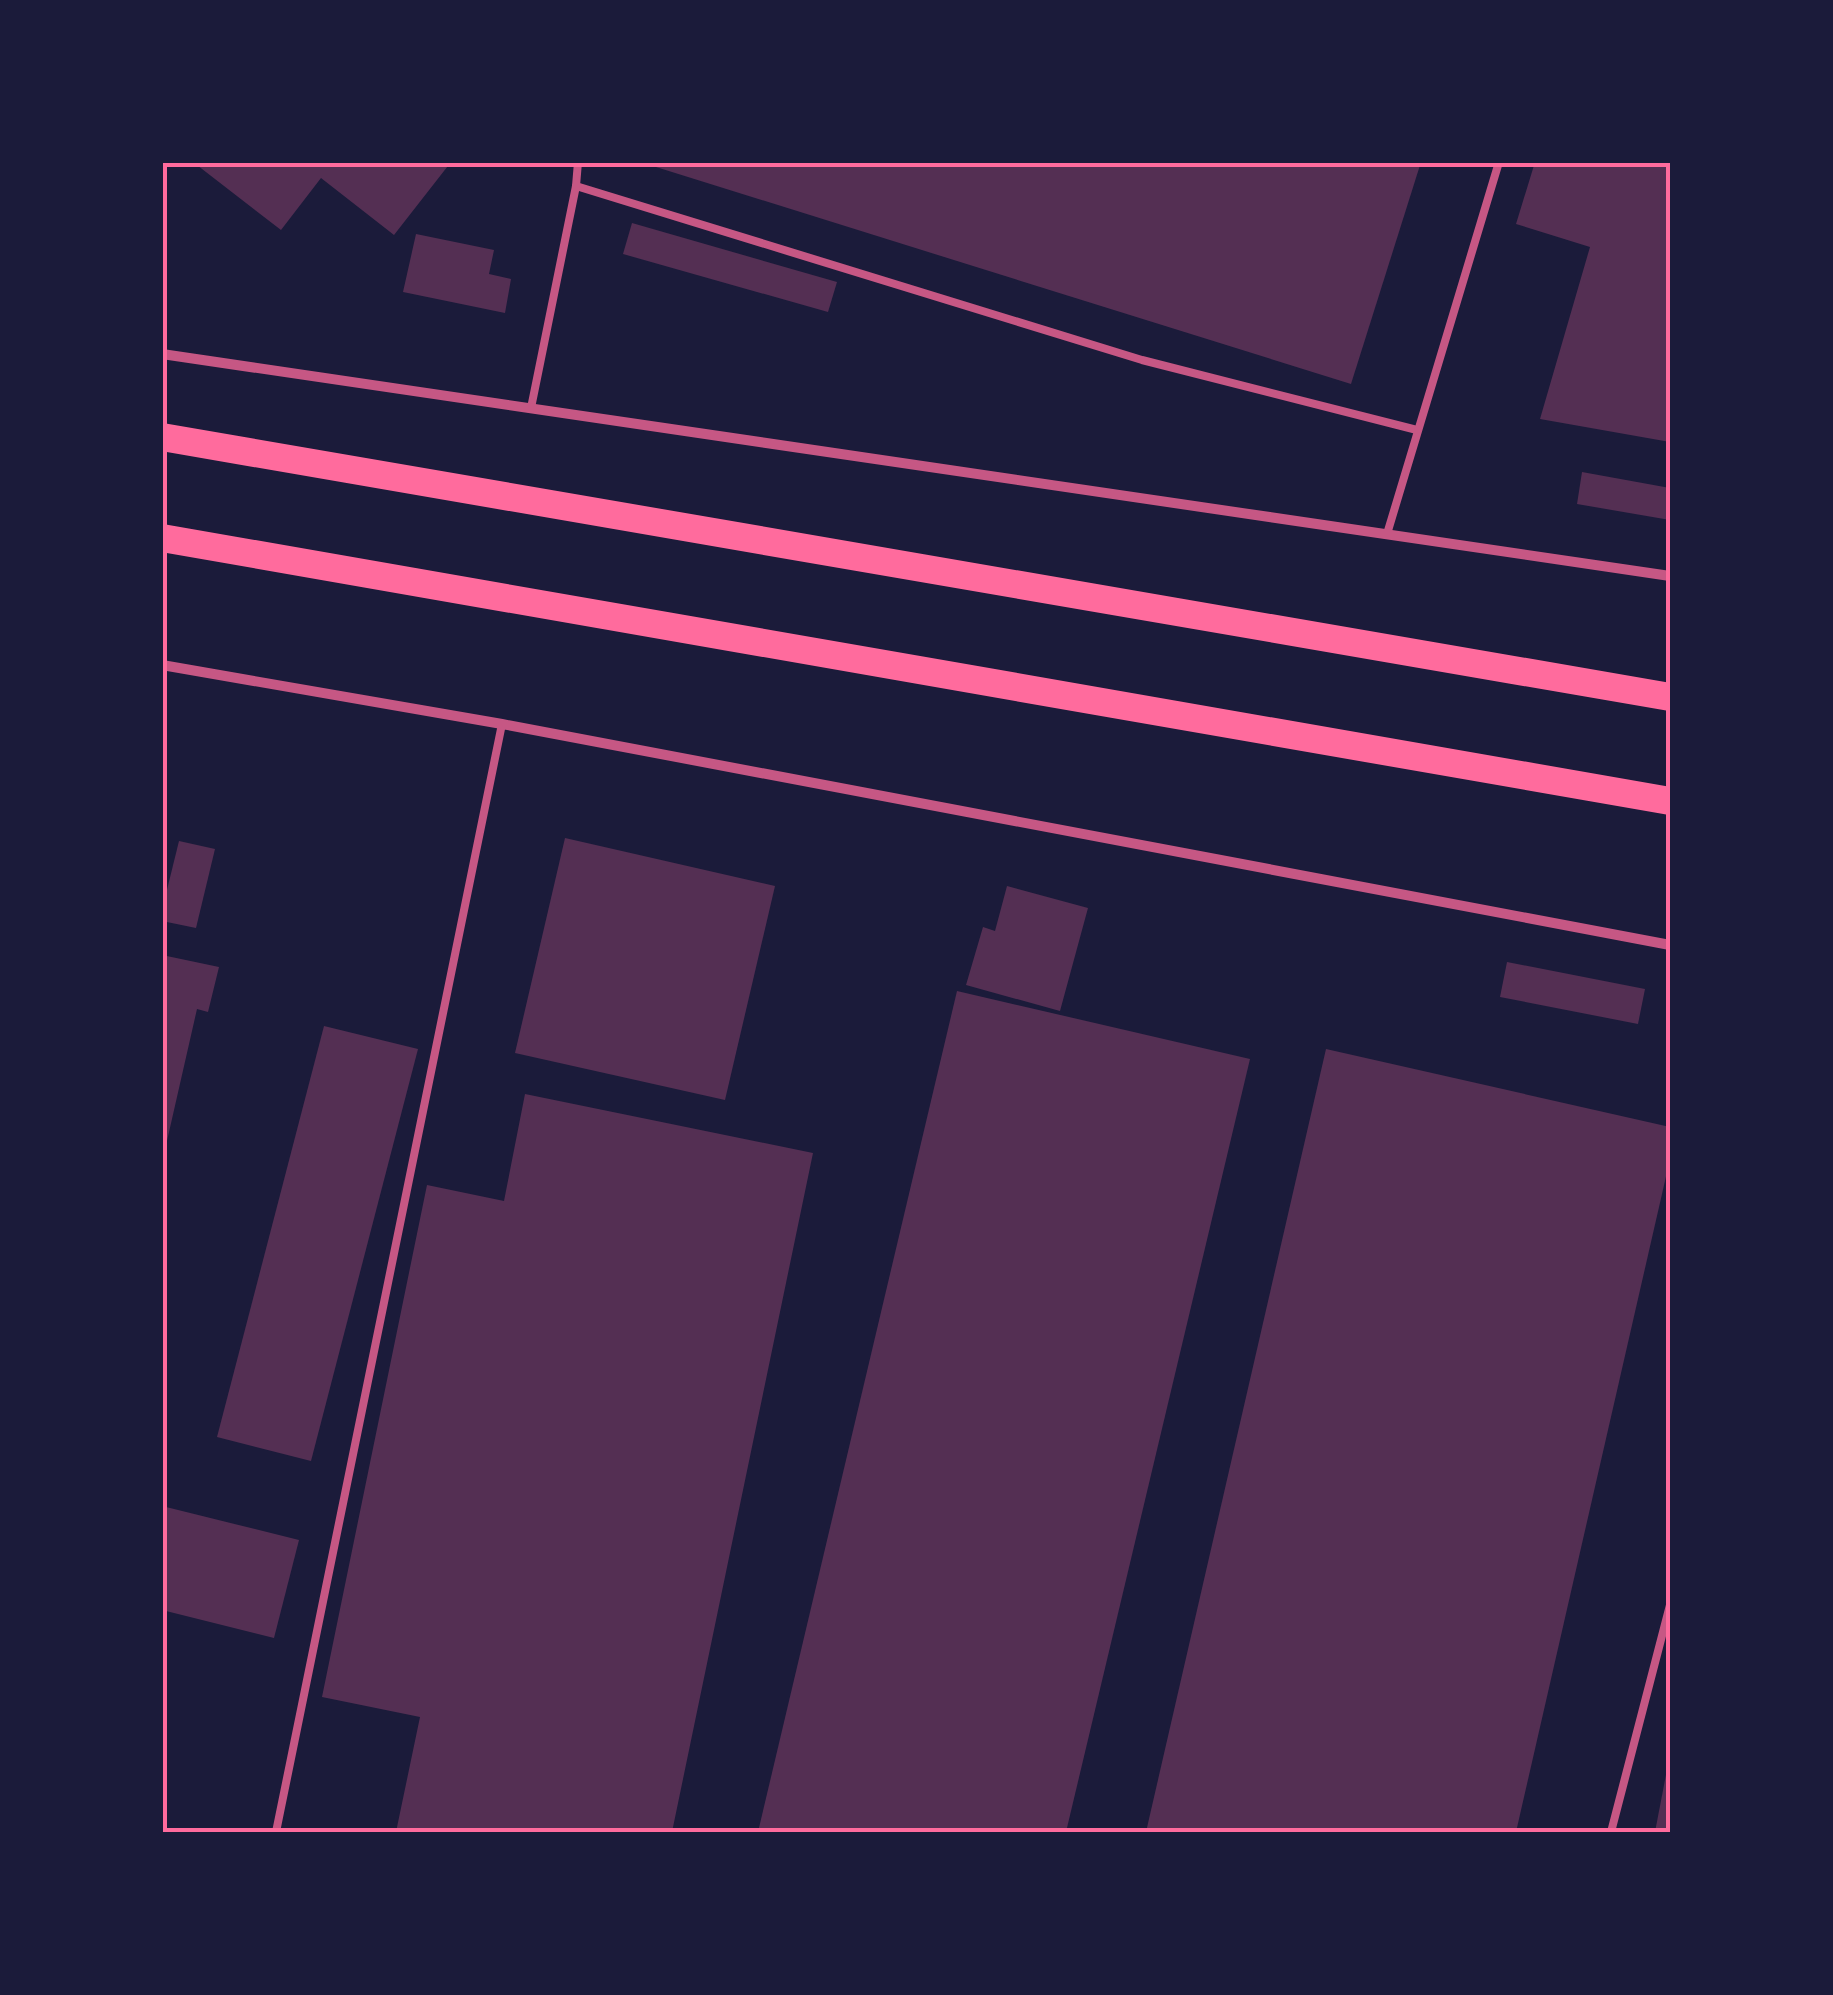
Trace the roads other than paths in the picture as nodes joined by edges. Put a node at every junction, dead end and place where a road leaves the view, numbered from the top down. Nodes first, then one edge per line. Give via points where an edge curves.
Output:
1 (578, 162) edge
2 (1499, 162) edge
3 (576, 186) junction
4 (162, 354) edge
5 (530, 408) junction
6 (1417, 430) junction
7 (162, 437) edge
8 (1388, 534) junction
9 (162, 538) edge
10 (1670, 576) edge
11 (162, 665) edge
12 (1670, 697) edge
13 (502, 724) junction
14 (1670, 801) edge
15 (1670, 945) edge
16 (1670, 1605) edge
17 (276, 1832) edge
18 (1610, 1832) edge

1 - 3 lane
2 - 6 lane
3 - 5 lane
3 - 6 lane via 1142,360
4 - 5 street
5 - 8 street
6 - 8 lane
7 - 12 highway
8 - 10 street
9 - 14 highway
11 - 13 street
13 - 15 street
13 - 17 lane
16 - 18 lane

